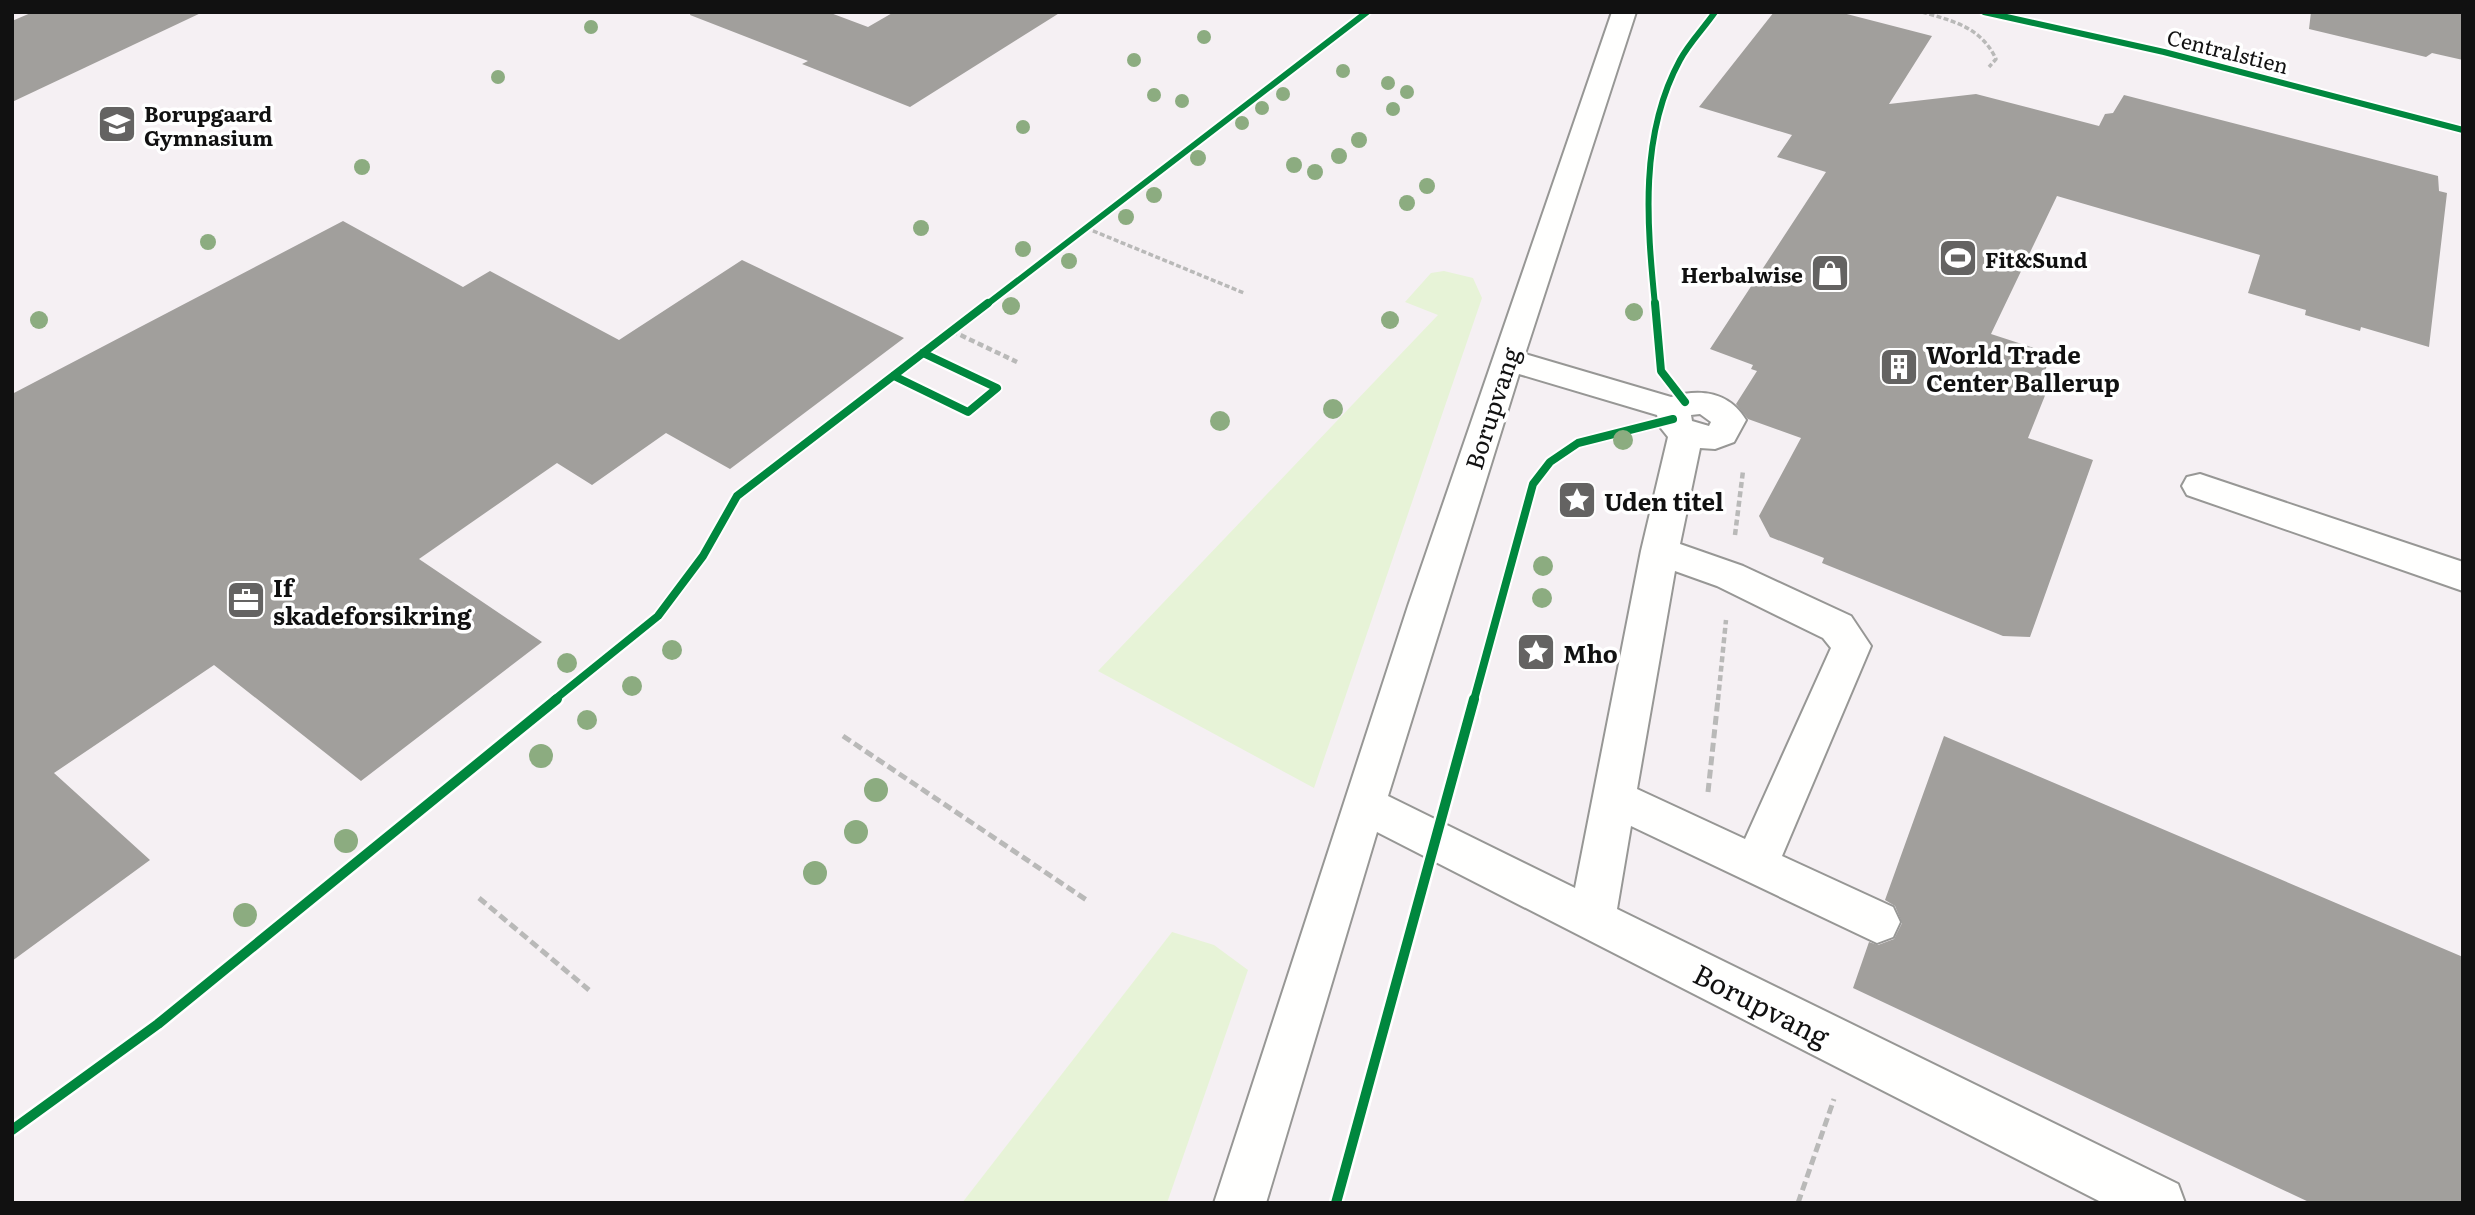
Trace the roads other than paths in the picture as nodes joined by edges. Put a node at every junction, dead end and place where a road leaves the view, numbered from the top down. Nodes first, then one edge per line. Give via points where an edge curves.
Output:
1 (1624, 12) edge
2 (1507, 359) junction
3 (2200, 486) dead end
4 (1660, 551) junction
5 (2463, 577) edge
6 (1616, 799) junction
7 (1364, 805) junction
8 (1756, 865) junction
9 (1592, 919) junction
10 (1877, 922) dead end
11 (1240, 1203) edge
12 (2159, 1203) edge

1 - 2 street, Borupvang
2 - 4 street via 1694,426
2 - 7 street, Borupvang
3 - 5 street
4 - 6 street
4 - 8 street via 1730,576 1837,627 1851,646
6 - 8 street
6 - 9 street
7 - 9 street, Borupvang
7 - 11 street, Borupvang
8 - 10 street
9 - 12 street, Borupvang

